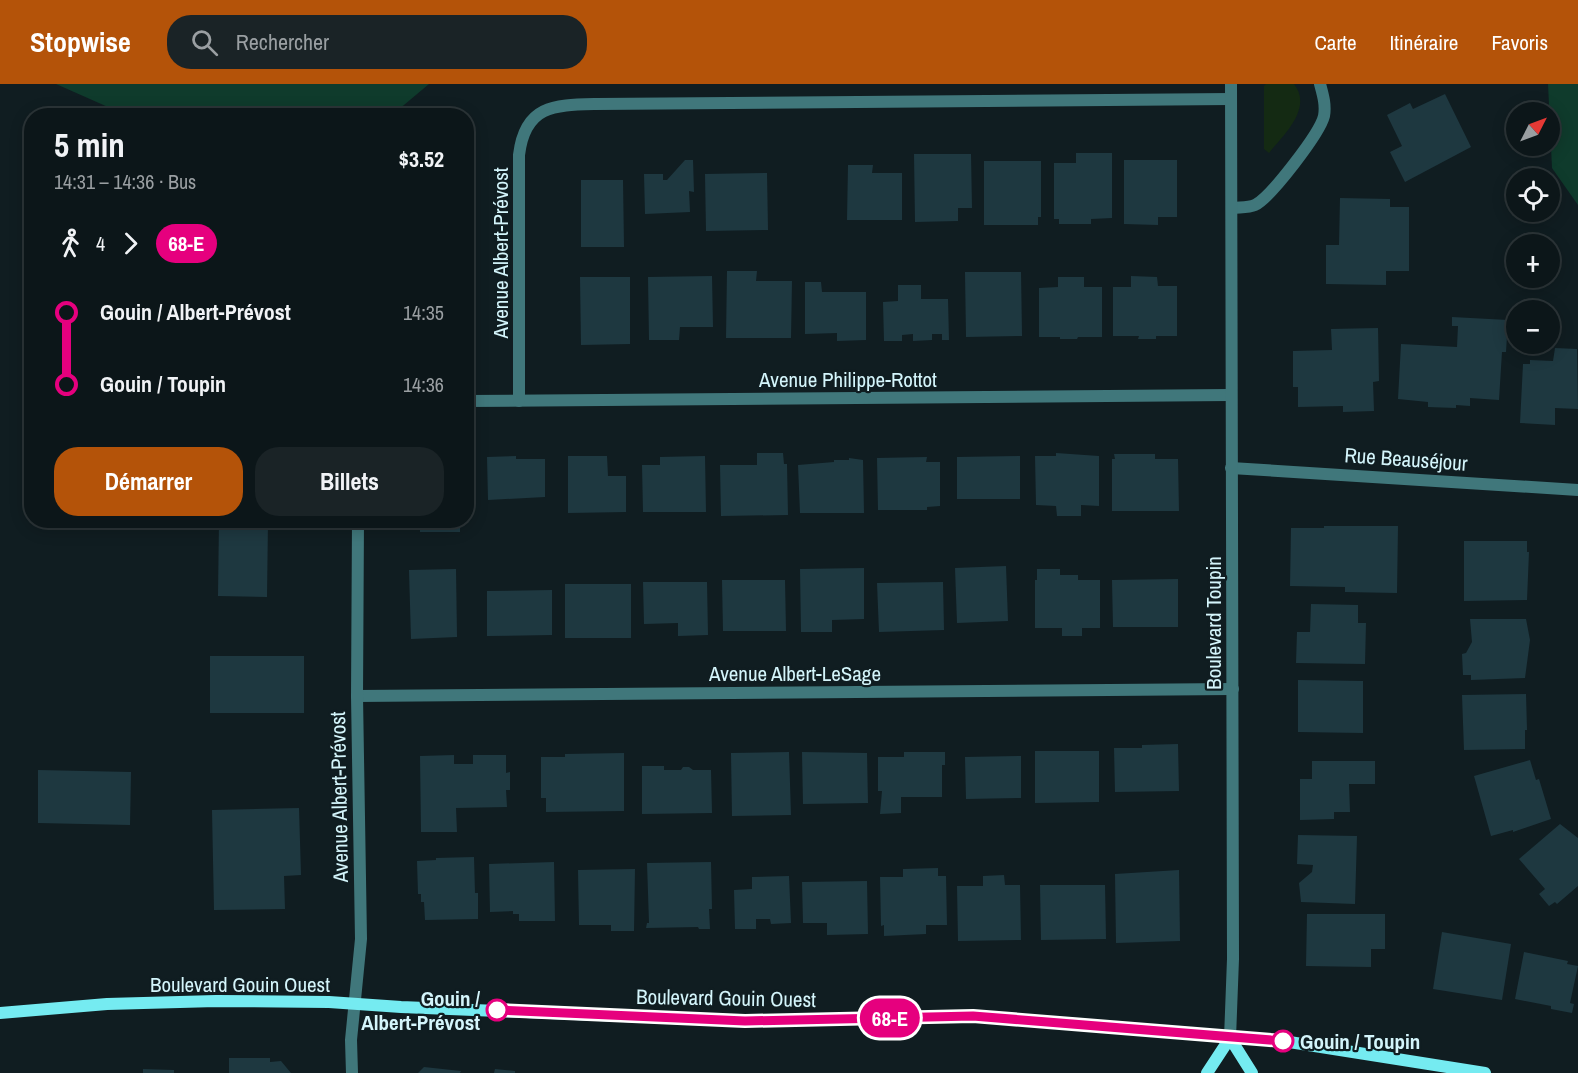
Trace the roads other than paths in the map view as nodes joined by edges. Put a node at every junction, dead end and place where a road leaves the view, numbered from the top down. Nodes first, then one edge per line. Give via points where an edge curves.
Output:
1 (1231, 84) edge
2 (1320, 84) edge
3 (1231, 99) junction
4 (1232, 208) junction
5 (1230, 395) junction
6 (474, 401) edge
7 (519, 401) junction
8 (1231, 468) junction
9 (1578, 490) edge
10 (358, 528) edge
11 (1233, 689) junction
12 (357, 696) junction
13 (355, 1004) junction
14 (0, 1013) edge
15 (1230, 1038) junction
16 (352, 1073) edge
17 (1208, 1073) edge
18 (1252, 1073) edge
19 (1485, 1073) edge

1 - 3 street, Boulevard Toupin
2 - 4 street via 1325,105 1316,134 1262,201
3 - 4 street, Boulevard Toupin
3 - 7 street, Avenue Albert-Prévost via 596,104 553,107 540,112 526,128 519,155
4 - 5 street, Boulevard Toupin
5 - 7 street, Avenue Philippe-Rottot
5 - 8 street, Boulevard Toupin
6 - 7 street, Avenue Philippe-Rottot
8 - 9 street, Rue Beauséjour
8 - 11 street, Boulevard Toupin
10 - 12 street, Avenue Albert-Prévost
11 - 12 street, Avenue Albert-LeSage
11 - 15 street, Boulevard Toupin
12 - 13 street, Avenue Albert-Prévost via 361,939
13 - 14 street, Boulevard Gouin Ouest via 198,1001
13 - 15 street, Boulevard Gouin Ouest via 745,1021 973,1016
13 - 16 street, Avenue Albert-Prévost
15 - 17 street, Boulevard Toupin
15 - 18 street
15 - 19 street, Boulevard Gouin Ouest via 1283,1041

